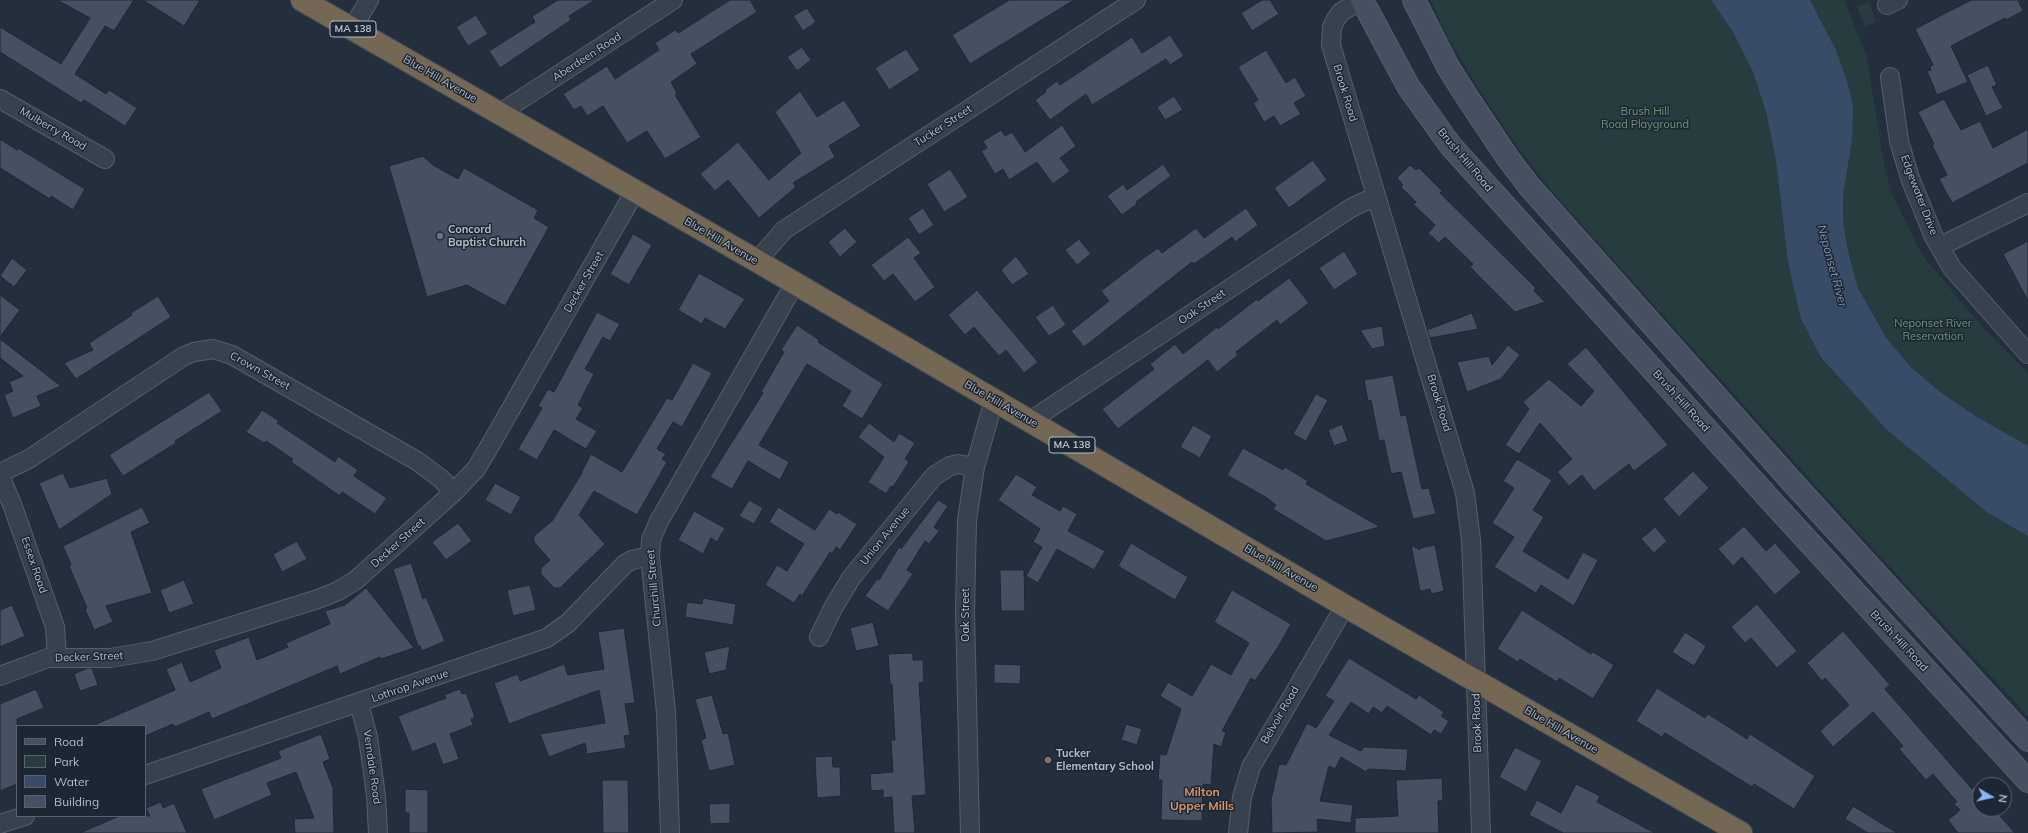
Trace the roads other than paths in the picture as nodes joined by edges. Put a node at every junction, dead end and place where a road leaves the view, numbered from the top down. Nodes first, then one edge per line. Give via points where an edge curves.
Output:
1 (302, 0) edge
2 (369, 0) edge
3 (673, 0) edge
4 (1136, 0) edge
5 (1362, 0) edge
6 (1414, 0) edge
7 (352, 28) junction
8 (1890, 77) dead end
9 (0, 99) edge
10 (500, 113) junction
11 (105, 159) dead end
12 (635, 191) junction
13 (1376, 196) junction
14 (2028, 203) edge
15 (1941, 246) junction
16 (757, 261) junction
17 (795, 284) junction
18 (2028, 354) edge
19 (994, 400) junction
20 (1030, 421) junction
21 (975, 467) junction
22 (0, 474) edge
23 (1795, 485) junction
24 (454, 492) junction
25 (1774, 504) junction
26 (650, 556) junction
27 (1345, 606) junction
28 (819, 637) dead end
29 (57, 657) junction
30 (0, 676) edge
31 (1476, 681) junction
32 (359, 703) junction
33 (2028, 740) edge
34 (146, 775) edge
35 (2028, 781) edge
36 (21, 817) edge
37 (0, 824) edge
38 (1718, 827) edge
39 (378, 833) edge
40 (670, 833) edge
41 (970, 833) edge
42 (1238, 833) edge
43 (1481, 833) edge
44 (1741, 833) edge

1 - 7 highway, Blue Hill Avenue / MA 138
2 - 7 street
3 - 10 street, Aberdeen Road
4 - 16 street, Tucker Street via 784,230
5 - 13 street, Brook Road via 1341,12 1330,36
5 - 25 main road, Brush Hill Road via 1408,86 1450,145
6 - 23 main road via 1448,67 1486,128 1528,186
7 - 10 highway, Blue Hill Avenue / MA 138
8 - 15 street, Edgewater Drive via 1895,123 1906,166 1934,237
9 - 11 street, Mulberry Road
10 - 12 highway, Blue Hill Avenue / MA 138
12 - 16 highway, Blue Hill Avenue / MA 138
12 - 24 street, Decker Street via 476,469
13 - 20 street, Oak Street via 1351,208
13 - 31 street, Brook Road via 1464,493 1471,540
14 - 15 street
15 - 18 street, Edgewater Drive via 1952,268
16 - 17 highway, Blue Hill Avenue / MA 138
17 - 19 highway, Blue Hill Avenue / MA 138
17 - 26 street, Churchill Street via 658,523 651,540
19 - 20 highway, Blue Hill Avenue / MA 138
19 - 21 street, Oak Street
20 - 27 highway, Blue Hill Avenue / MA 138
21 - 28 street, Union Avenue via 958,464 934,476 851,578
21 - 41 street, Oak Street via 967,520 965,603
22 - 24 street, Crown Street via 30,459 184,356 213,349 238,358 411,458 434,473
22 - 29 street, Essex Road via 55,627
23 - 25 main road
23 - 33 main road
24 - 29 street, Decker Street via 364,574 334,592 152,652 110,658
25 - 35 main road, Brush Hill Road
26 - 32 street, Lothrop Avenue via 625,564 568,623 547,638
26 - 40 street, Churchill Street via 666,712
27 - 31 highway, Blue Hill Avenue / MA 138
27 - 42 street, Belvoir Road via 1251,767 1242,797
29 - 30 street, Decker Street via 38,661
31 - 38 highway, Blue Hill Avenue / MA 138
31 - 43 street, Brook Road
32 - 34 street, Lothrop Avenue
32 - 39 street, Verndale Road via 368,737
36 - 37 street
38 - 44 highway, Blue Hill Avenue / MA 138

